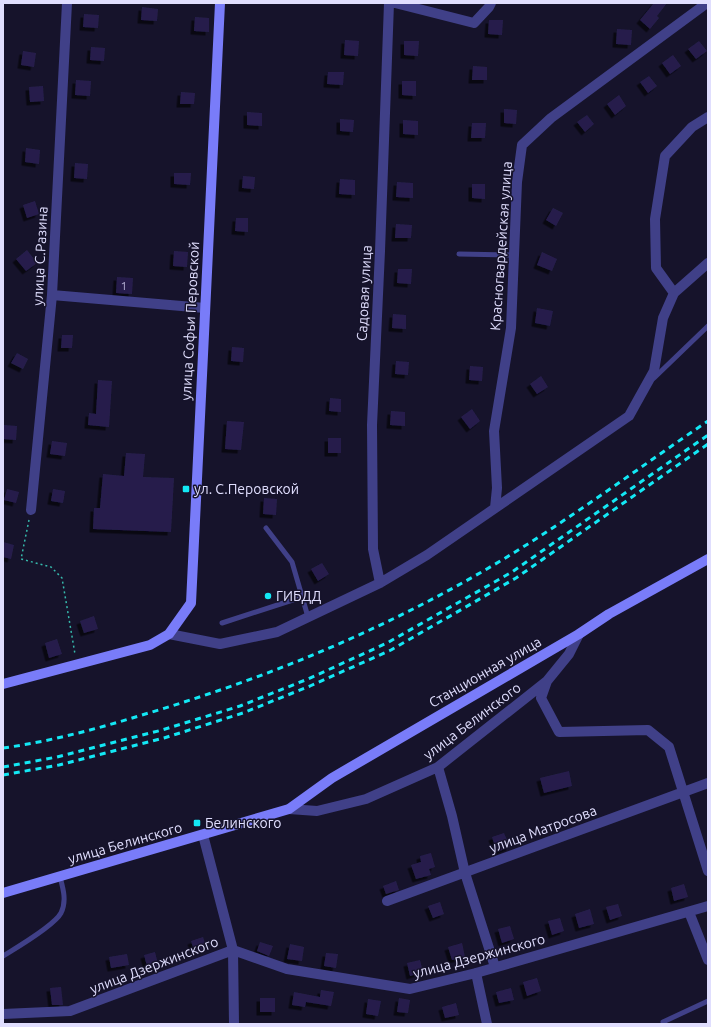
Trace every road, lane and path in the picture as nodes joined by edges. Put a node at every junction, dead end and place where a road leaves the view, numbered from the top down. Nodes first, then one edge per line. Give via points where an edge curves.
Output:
1 (67, 3) edge
2 (220, 3) edge
3 (388, 3) edge
4 (395, 3) edge
5 (491, 3) edge
6 (707, 3) edge
7 (708, 118) edge
8 (459, 254) dead end
9 (514, 255) junction
10 (708, 263) edge
11 (674, 293) junction
12 (52, 296) junction
13 (205, 308) junction
14 (708, 326) edge
15 (646, 386) junction
16 (495, 508) junction
17 (31, 510) joint
18 (266, 528) dead end
19 (708, 559) edge
20 (380, 583) junction
21 (302, 596) junction
22 (308, 617) junction
23 (222, 623) dead end
24 (169, 634) junction
25 (579, 634) junction
26 (77, 664) junction
27 (547, 681) junction
28 (3, 684) edge
29 (438, 767) junction
30 (708, 783) edge
31 (682, 792) junction
32 (289, 809) junction
33 (279, 813) joint
34 (204, 835) junction
35 (708, 871) edge
36 (465, 873) junction
37 (60, 877) junction
38 (3, 893) edge
39 (388, 901) dead end
40 (708, 906) edge
41 (689, 912) junction
42 (233, 950) junction
43 (3, 956) edge
44 (708, 960) edge
45 (495, 967) junction
46 (476, 973) junction
47 (708, 1001) edge
48 (3, 1014) edge
49 (663, 1022) dead end
50 (234, 1024) edge
51 (487, 1024) edge

1 - 12 street, улица С.Разина
2 - 13 main road, улица Софьи Перовской
3 - 20 street, Садовая улица via 372,425 373,549
4 - 5 street via 474,23
6 - 9 street, Красногвардейская улица via 551,118 522,146 517,182
7 - 11 street via 692,127 665,156 655,219 656,268
8 - 9 lane
9 - 16 street, Красногвардейская улица via 511,328 494,431 497,488
10 - 11 street
11 - 15 street via 663,318 654,371
12 - 13 street
12 - 17 street, улица С.Разина
13 - 24 main road, улица Софьи Перовской via 191,603
14 - 15 lane
15 - 16 street via 629,416
16 - 20 street via 427,555
17 - 26 path via 21,559 51,567 62,578
18 - 21 lane via 292,562
19 - 25 main road, Станционная улица via 609,614
20 - 22 street
21 - 22 lane
21 - 23 lane
22 - 24 street via 277,632 220,644
24 - 26 main road via 150,645
25 - 27 street, улица Белинского via 569,654
25 - 32 main road, Станционная улица via 332,778
26 - 28 main road
27 - 29 street, улица Белинского
27 - 31 street via 541,698 559,732 648,730 669,747
29 - 32 street, улица Белинского via 366,799 317,811
29 - 36 street
30 - 31 street, улица Матросова
31 - 35 street
31 - 36 street, улица Матросова
32 - 33 main road, Станционная улица
33 - 34 main road, улица Белинского
34 - 37 main road, улица Белинского
34 - 42 street
36 - 39 street, улица Матросова
36 - 45 street
37 - 38 main road, улица Белинского
37 - 43 lane via 65,896 61,914 37,935
40 - 41 street, улица Дзержинского
41 - 44 street
41 - 45 street, улица Дзержинского
42 - 46 street, улица Дзержинского via 287,969 410,989
42 - 48 street, улица Дзержинского via 70,1012
42 - 50 street
45 - 46 street, улица Дзержинского
46 - 51 street
47 - 49 lane

